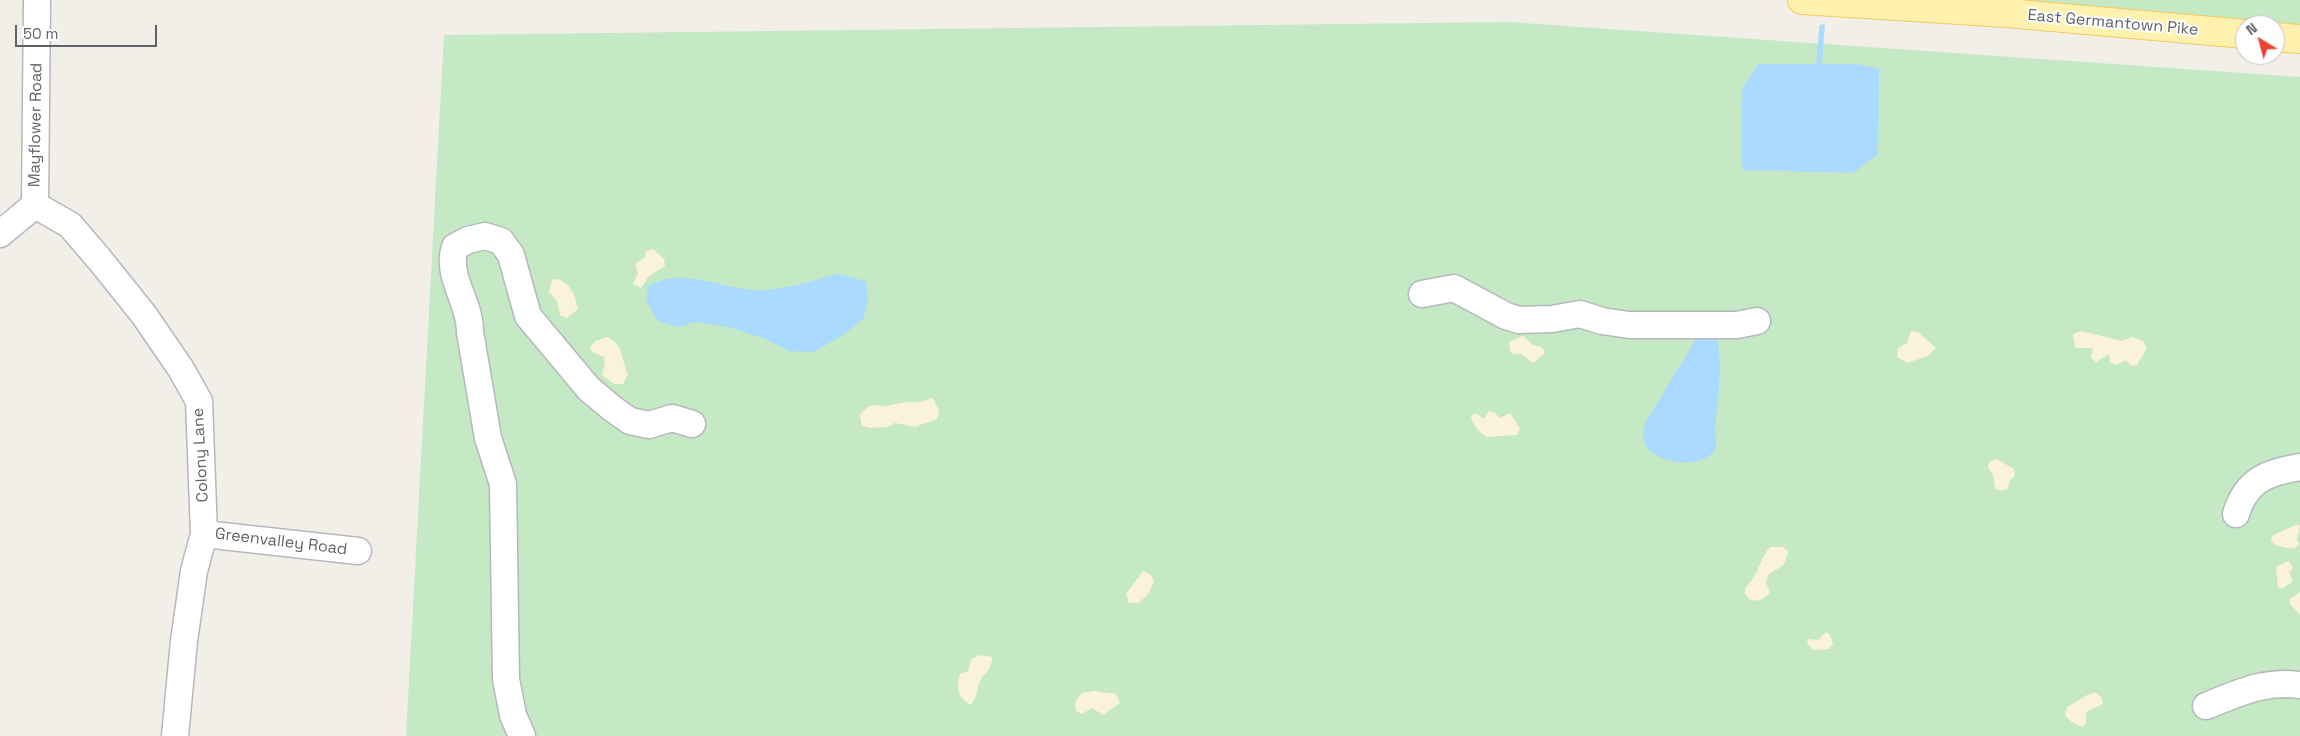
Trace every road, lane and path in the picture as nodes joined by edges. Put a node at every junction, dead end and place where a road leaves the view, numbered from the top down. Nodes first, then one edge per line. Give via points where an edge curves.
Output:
1 (37, 0) edge
2 (1802, 0) edge
3 (2235, 33) edge
4 (2285, 38) edge
5 (2300, 39) edge
6 (35, 205) junction
7 (0, 234) edge
8 (1422, 294) dead end
9 (1757, 321) dead end
10 (692, 424) dead end
11 (2300, 467) edge
12 (2236, 514) dead end
13 (204, 534) junction
14 (358, 551) dead end
15 (2300, 685) edge
16 (2206, 706) dead end
17 (175, 736) edge
18 (522, 736) edge

1 - 6 street, Mayflower Road
2 - 3 main road, East Germantown Pike
4 - 5 main road
6 - 7 street, Mayflower Road
6 - 13 street, Colony Lane via 70,224 144,315 182,368 199,401
8 - 9 street via 1454,288 1519,320 1580,314 1629,325 1737,325
10 - 18 street via 672,418 649,424 630,421 613,409 589,389 528,316 511,255 501,241 485,236 455,247 451,260 470,321 488,438 503,484 506,679 513,715
11 - 12 street via 2269,474 2257,481 2240,498
13 - 14 street, Greenvalley Road
13 - 17 street, Colony Lane via 194,571 184,640
15 - 16 street via 2281,682 2261,685

